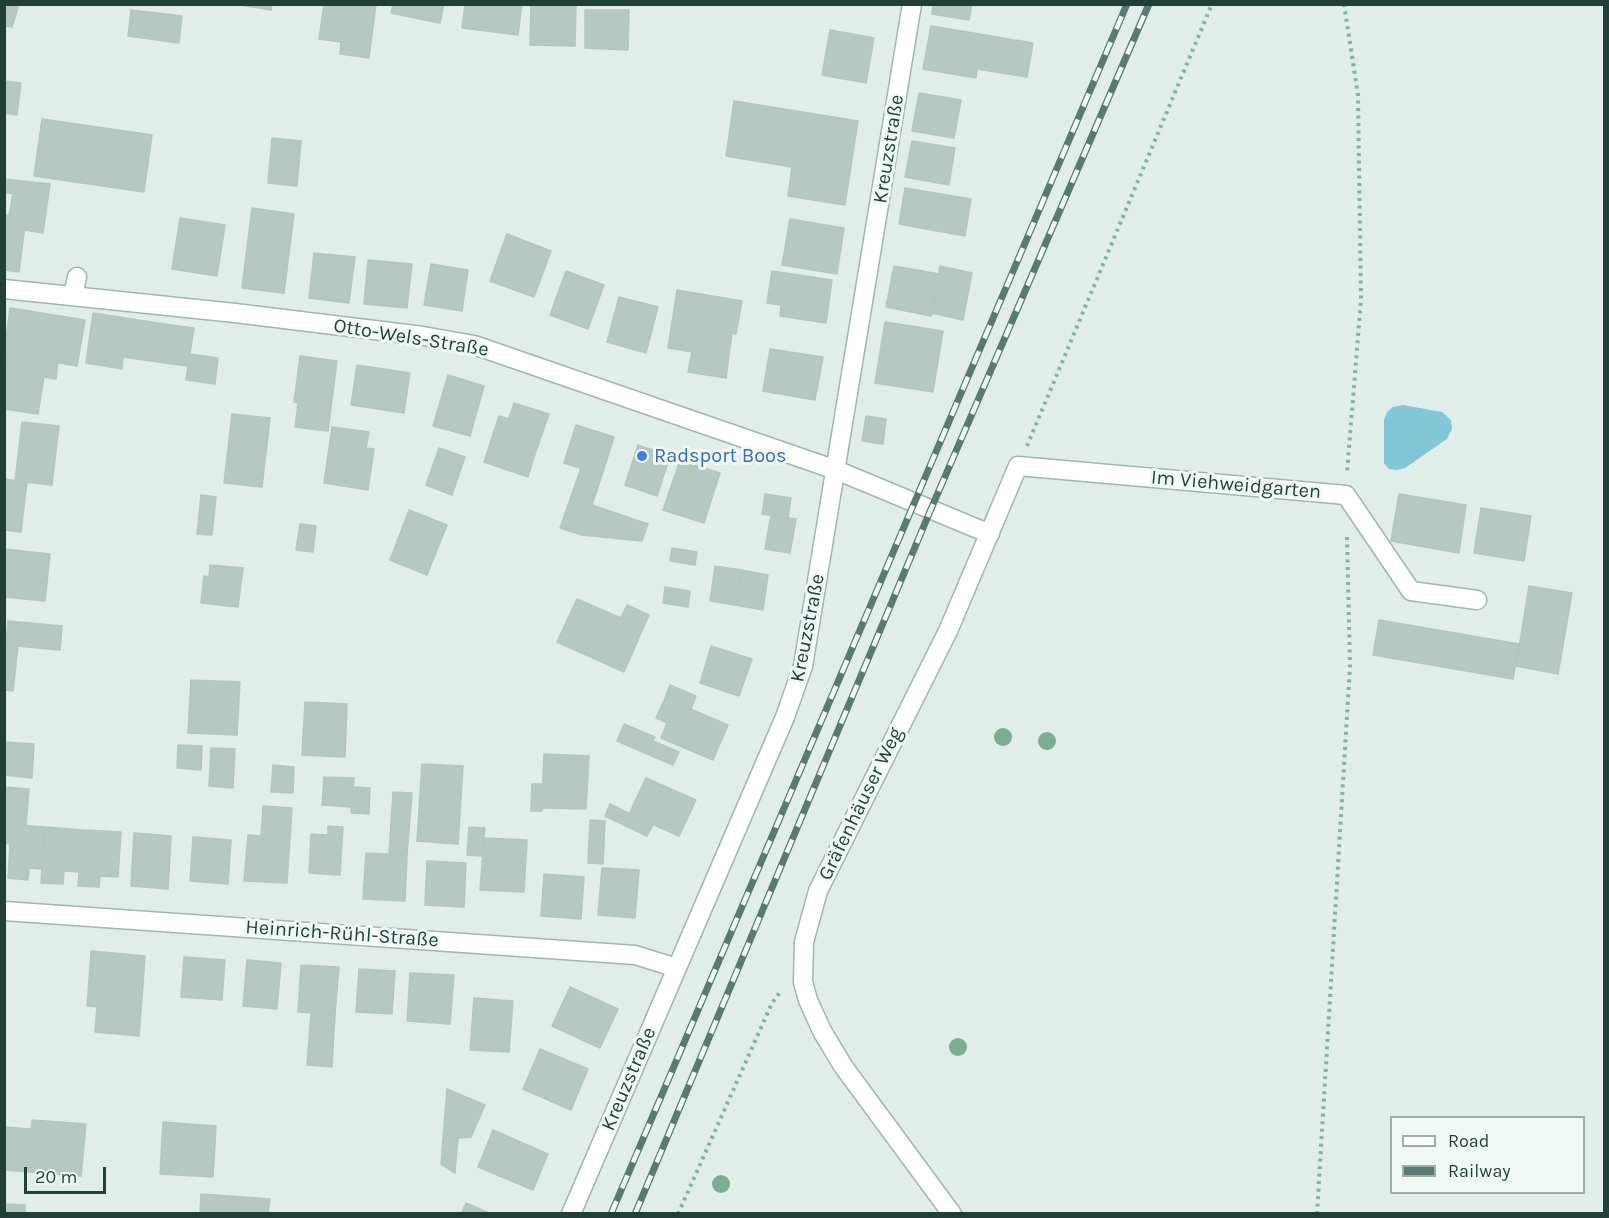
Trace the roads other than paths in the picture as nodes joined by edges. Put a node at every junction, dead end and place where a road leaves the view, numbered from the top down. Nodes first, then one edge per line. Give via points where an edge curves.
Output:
1 (912, 4) edge
2 (76, 277) dead end
3 (4, 289) edge
4 (74, 296) junction
5 (836, 470) junction
6 (990, 534) junction
7 (1477, 600) dead end
8 (4, 911) edge
9 (677, 968) junction
10 (571, 1214) edge
11 (952, 1214) edge

1 - 5 street, Kreuzstraße
2 - 4 street
3 - 4 street, Otto-Wels-Straße
4 - 5 street, Otto-Wels-Straße via 474,345
5 - 6 street
5 - 9 street, Kreuzstraße via 808,642 795,691
6 - 7 street, Im Viehweidgarten via 1018,466 1346,495 1411,591
6 - 11 street, Gräfenhäuser Weg via 948,631 818,891 804,942 803,982 813,1013 843,1066
8 - 9 street, Heinrich-Rühl-Straße via 635,955
9 - 10 street, Kreuzstraße

